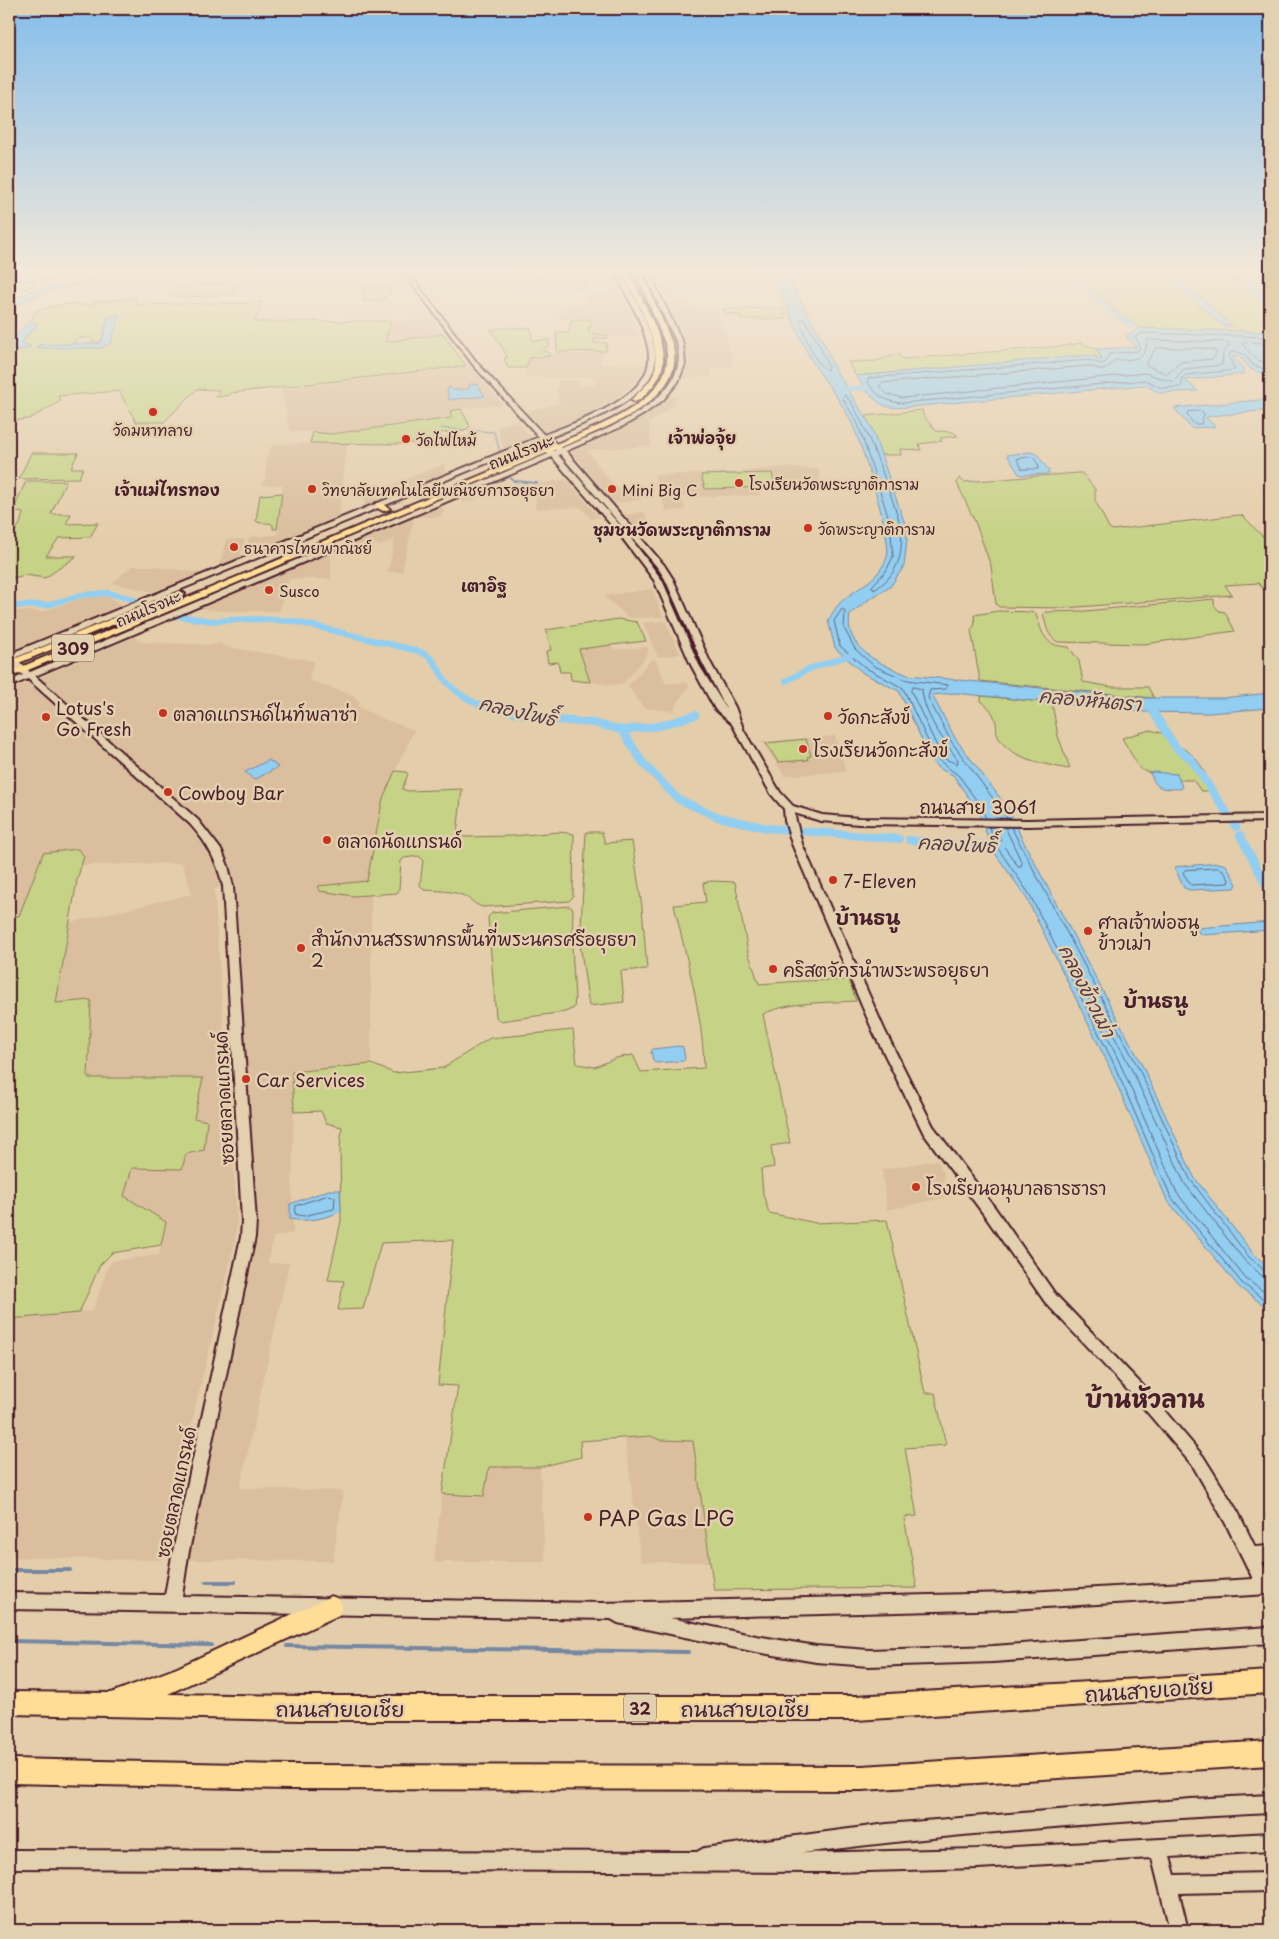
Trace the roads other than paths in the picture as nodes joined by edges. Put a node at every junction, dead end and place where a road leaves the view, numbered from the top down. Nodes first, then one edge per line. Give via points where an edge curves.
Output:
1 (473, 360) edge
2 (652, 360) edge
3 (659, 360) edge
4 (671, 360) edge
5 (682, 360) edge
6 (547, 444) junction
7 (509, 462) junction
8 (498, 466) junction
9 (173, 602) junction
10 (11, 661) edge
11 (26, 672) junction
12 (9, 675) edge
13 (9, 684) edge
14 (789, 808) junction
15 (1250, 818) joint
16 (1270, 818) edge
17 (1223, 819) joint
18 (1027, 823) joint
19 (1270, 1554) edge
20 (1251, 1556) junction
21 (1268, 1587) edge
22 (9, 1601) edge
23 (172, 1604) junction
24 (331, 1607) junction
25 (602, 1612) junction
26 (1270, 1636) edge
27 (1270, 1682) edge
28 (9, 1703) edge
29 (110, 1705) junction
30 (1270, 1753) edge
31 (9, 1771) edge
32 (1270, 1804) edge
33 (1270, 1842) edge
34 (1159, 1848) junction
35 (9, 1859) edge
36 (685, 1861) junction
37 (1270, 1882) edge
38 (1168, 1884) junction
39 (1179, 1930) edge

1 - 6 main road
2 - 6 main road, ถนนโรจนะ via 651,368 639,387
3 - 6 main road, ถนนโรจนะ / 309 via 652,383 623,409
4 - 6 main road, ถนนโรจนะ / 309 via 666,379 653,395 627,414
5 - 6 main road, ถนนโรจนะ via 677,377 664,395 643,413 608,431
6 - 7 main road, ถนนโรจนะ / 309
6 - 7 main road, ถนนโรจนะ
6 - 14 main road via 651,569 695,664 720,709 735,722 776,794
7 - 8 main road, ถนนโรจนะ / 309
7 - 8 main road, ถนนโรจนะ
8 - 9 main road, ถนนโรจนะ / 309 via 382,507
8 - 9 main road, ถนนโรจนะ / 309 via 397,516
9 - 10 main road, ถนนโรจนะ / 309 via 124,613
9 - 11 main road, ถนนโรจนะ / 309 via 141,624
10 - 11 main road, ซอยตลาดแกรนด์
11 - 12 main road, ถนนโรจนะ / 309
11 - 13 main road, ถนนโรจนะ
11 - 23 main road, ซอยตลาดแกรนด์ via 213,842 228,886 248,1237
14 - 18 main road, ถนนสาย 3061 via 821,818 859,821
14 - 20 main road via 797,844 879,1031 928,1130 1050,1298 1141,1394 1198,1461
15 - 16 main road, ถนนสาย 3061
15 - 17 main road, ถนนสาย 3061
17 - 18 main road, ถนนสาย 3061
19 - 20 main road
20 - 21 main road
21 - 25 main road via 1001,1601
22 - 23 main road
23 - 24 main road
24 - 25 main road
24 - 29 highway via 181,1678
25 - 26 main road via 756,1644 816,1654 869,1658 993,1654
27 - 29 highway, ถนนสายเอเชีย / 32 via 856,1708
28 - 29 highway, ถนนสายเอเชีย / 32
30 - 31 highway via 862,1778 288,1777
32 - 36 main road via 887,1833
33 - 34 main road
34 - 36 main road via 920,1862
34 - 38 main road
35 - 36 main road
37 - 38 main road
38 - 39 main road

